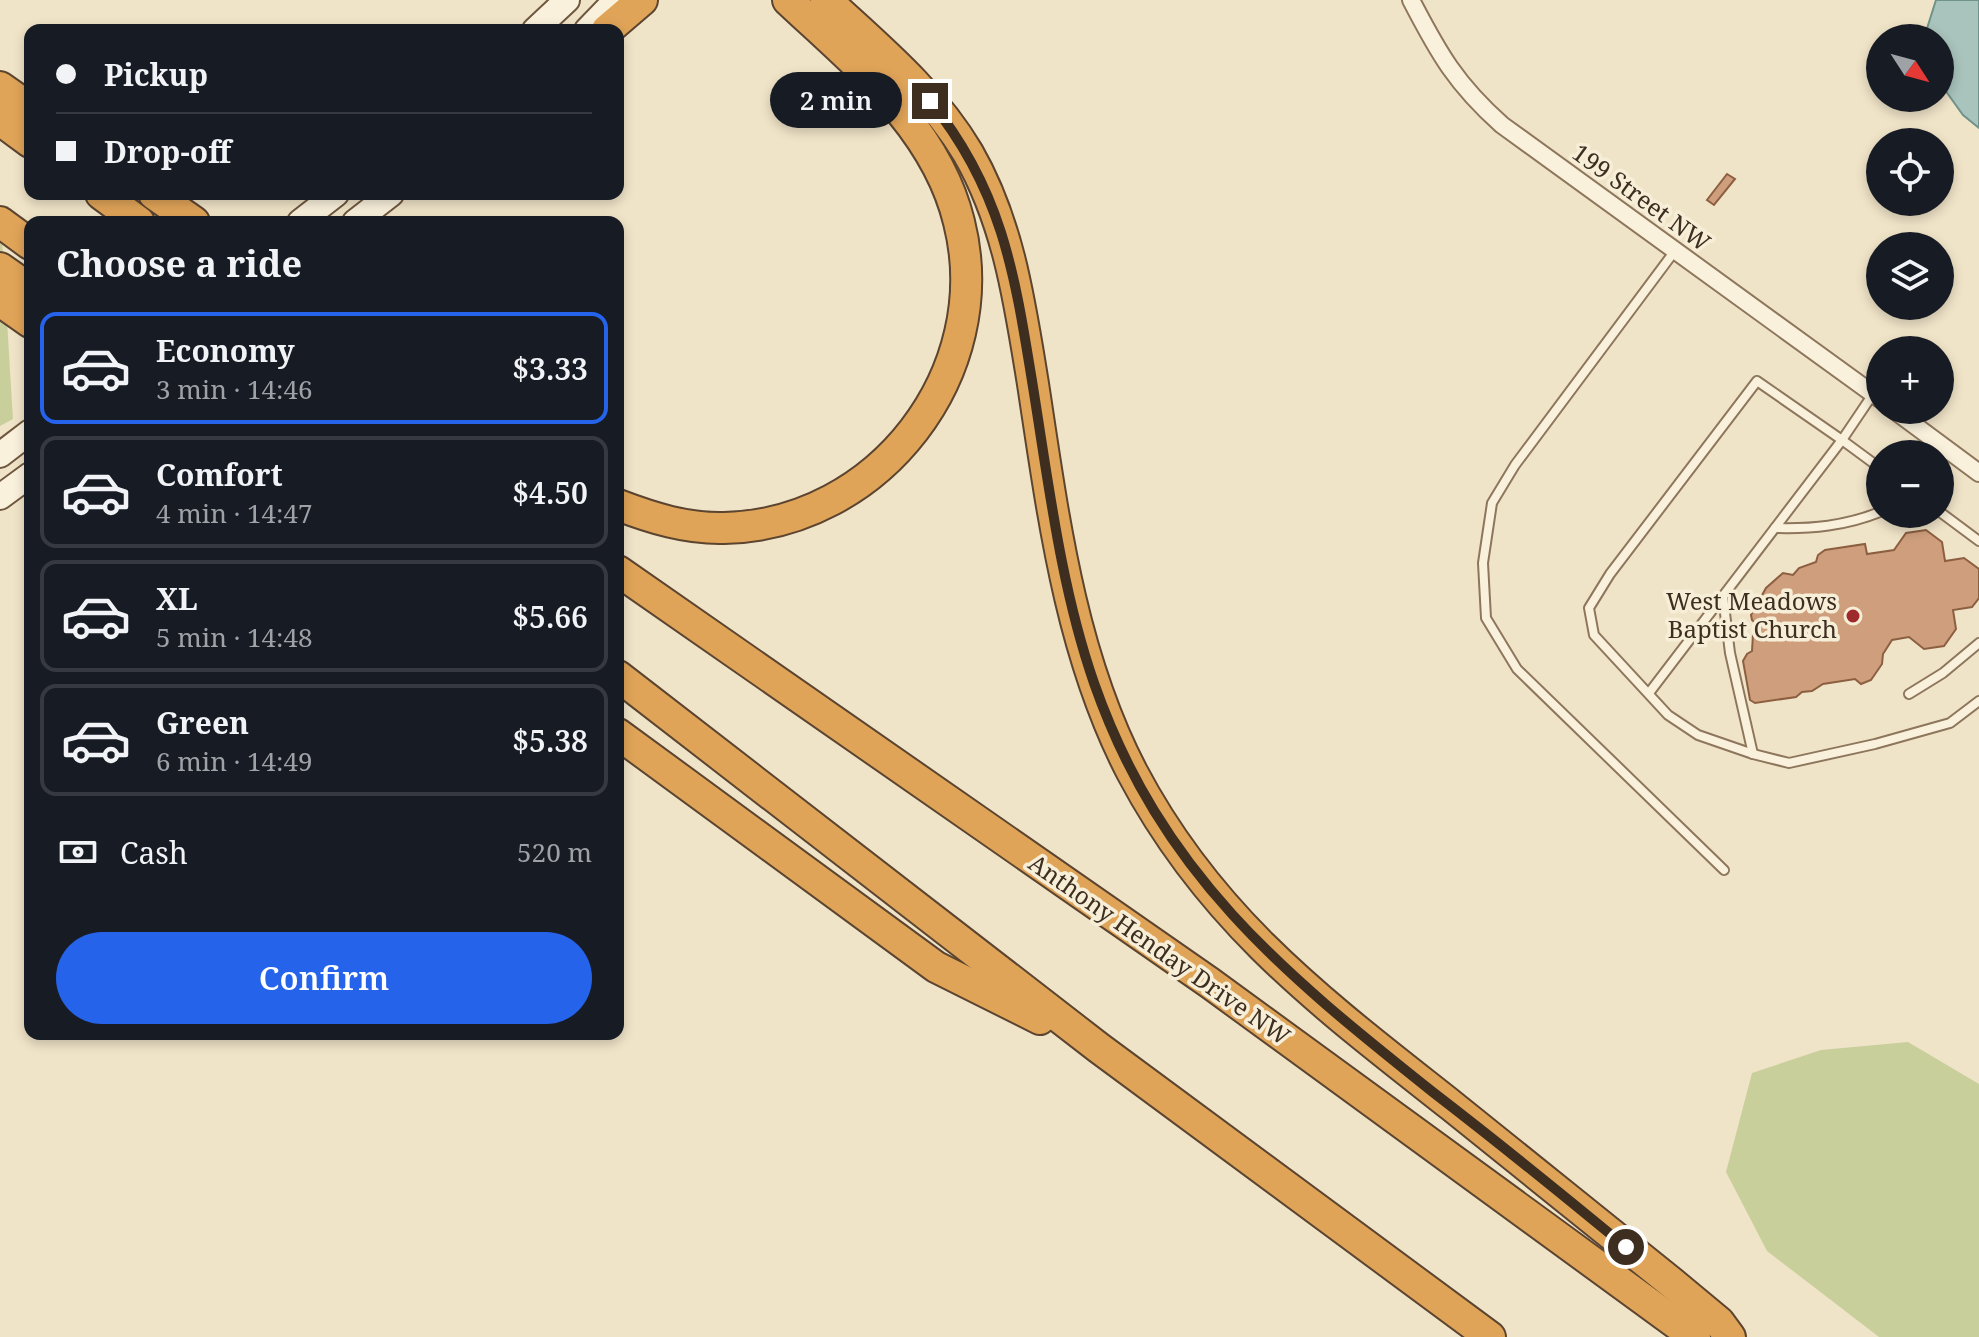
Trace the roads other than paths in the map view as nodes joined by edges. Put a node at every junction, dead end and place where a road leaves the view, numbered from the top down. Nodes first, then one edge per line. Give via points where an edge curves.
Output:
1 (567, 0) edge
2 (616, 0) edge
3 (642, 0) edge
4 (836, 0) edge
5 (1411, 0) edge
6 (798, 3) edge
7 (541, 24) edge
8 (593, 24) edge
9 (614, 24) edge
10 (859, 30) junction
11 (0, 87) edge
12 (24, 104) edge
13 (0, 120) edge
14 (24, 138) edge
15 (109, 200) edge
16 (163, 200) edge
17 (328, 200) edge
18 (383, 200) edge
19 (131, 216) edge
20 (185, 216) edge
21 (308, 216) edge
22 (363, 216) edge
23 (0, 222) edge
24 (24, 240) edge
25 (1674, 252) junction
26 (0, 268) edge
27 (24, 285) edge
28 (0, 301) edge
29 (24, 318) edge
30 (1866, 390) edge
31 (1866, 410) edge
32 (1913, 424) edge
33 (24, 437) edge
34 (1842, 440) junction
35 (0, 455) edge
36 (1866, 458) edge
37 (1979, 473) edge
38 (24, 479) edge
39 (0, 497) edge
40 (624, 507) edge
41 (1866, 518) edge
42 (1954, 522) edge
43 (1775, 528) junction
44 (1979, 541) edge
45 (624, 575) edge
46 (1723, 597) junction
47 (1979, 643) edge
48 (624, 681) edge
49 (1649, 693) junction
50 (1909, 694) dead end
51 (1979, 701) edge
52 (624, 738) edge
53 (1753, 754) junction
54 (1724, 870) dead end
55 (1099, 1048) junction
56 (1490, 1337) edge
57 (1695, 1337) edge
58 (1730, 1337) edge

1 - 7 main road
2 - 8 main road
3 - 9 highway
4 - 10 highway
5 - 25 street, 199 Street NW via 1442,59 1481,106
6 - 10 highway
6 - 40 highway via 904,115 944,178 959,221 967,269 957,352 938,397 903,446 834,500 778,521 722,528 668,522
10 - 58 highway via 944,118 991,202 1023,319 1055,521 1081,640 1119,744 1163,827 1215,898 1306,989 1684,1293
11 - 12 highway
13 - 14 highway
15 - 19 highway
16 - 20 highway
17 - 21 main road
18 - 22 main road
23 - 24 highway
25 - 30 street, 199 Street NW
25 - 54 lane via 1492,503 1483,563 1486,618 1517,669
26 - 27 highway
28 - 29 highway
31 - 34 lane
32 - 37 street
33 - 35 main road
34 - 36 lane
34 - 43 lane
34 - 49 lane via 1757,381 1589,608 1594,635
38 - 39 main road
41 - 43 lane via 1815,529
42 - 44 lane
43 - 46 lane
45 - 57 highway, Anthony Henday Drive NW via 1210,983
46 - 49 lane
46 - 53 lane
47 - 50 lane
48 - 55 highway
49 - 53 lane via 1668,715 1698,735
51 - 53 lane via 1950,723 1875,744 1789,763
52 - 55 highway via 936,967
55 - 56 highway

